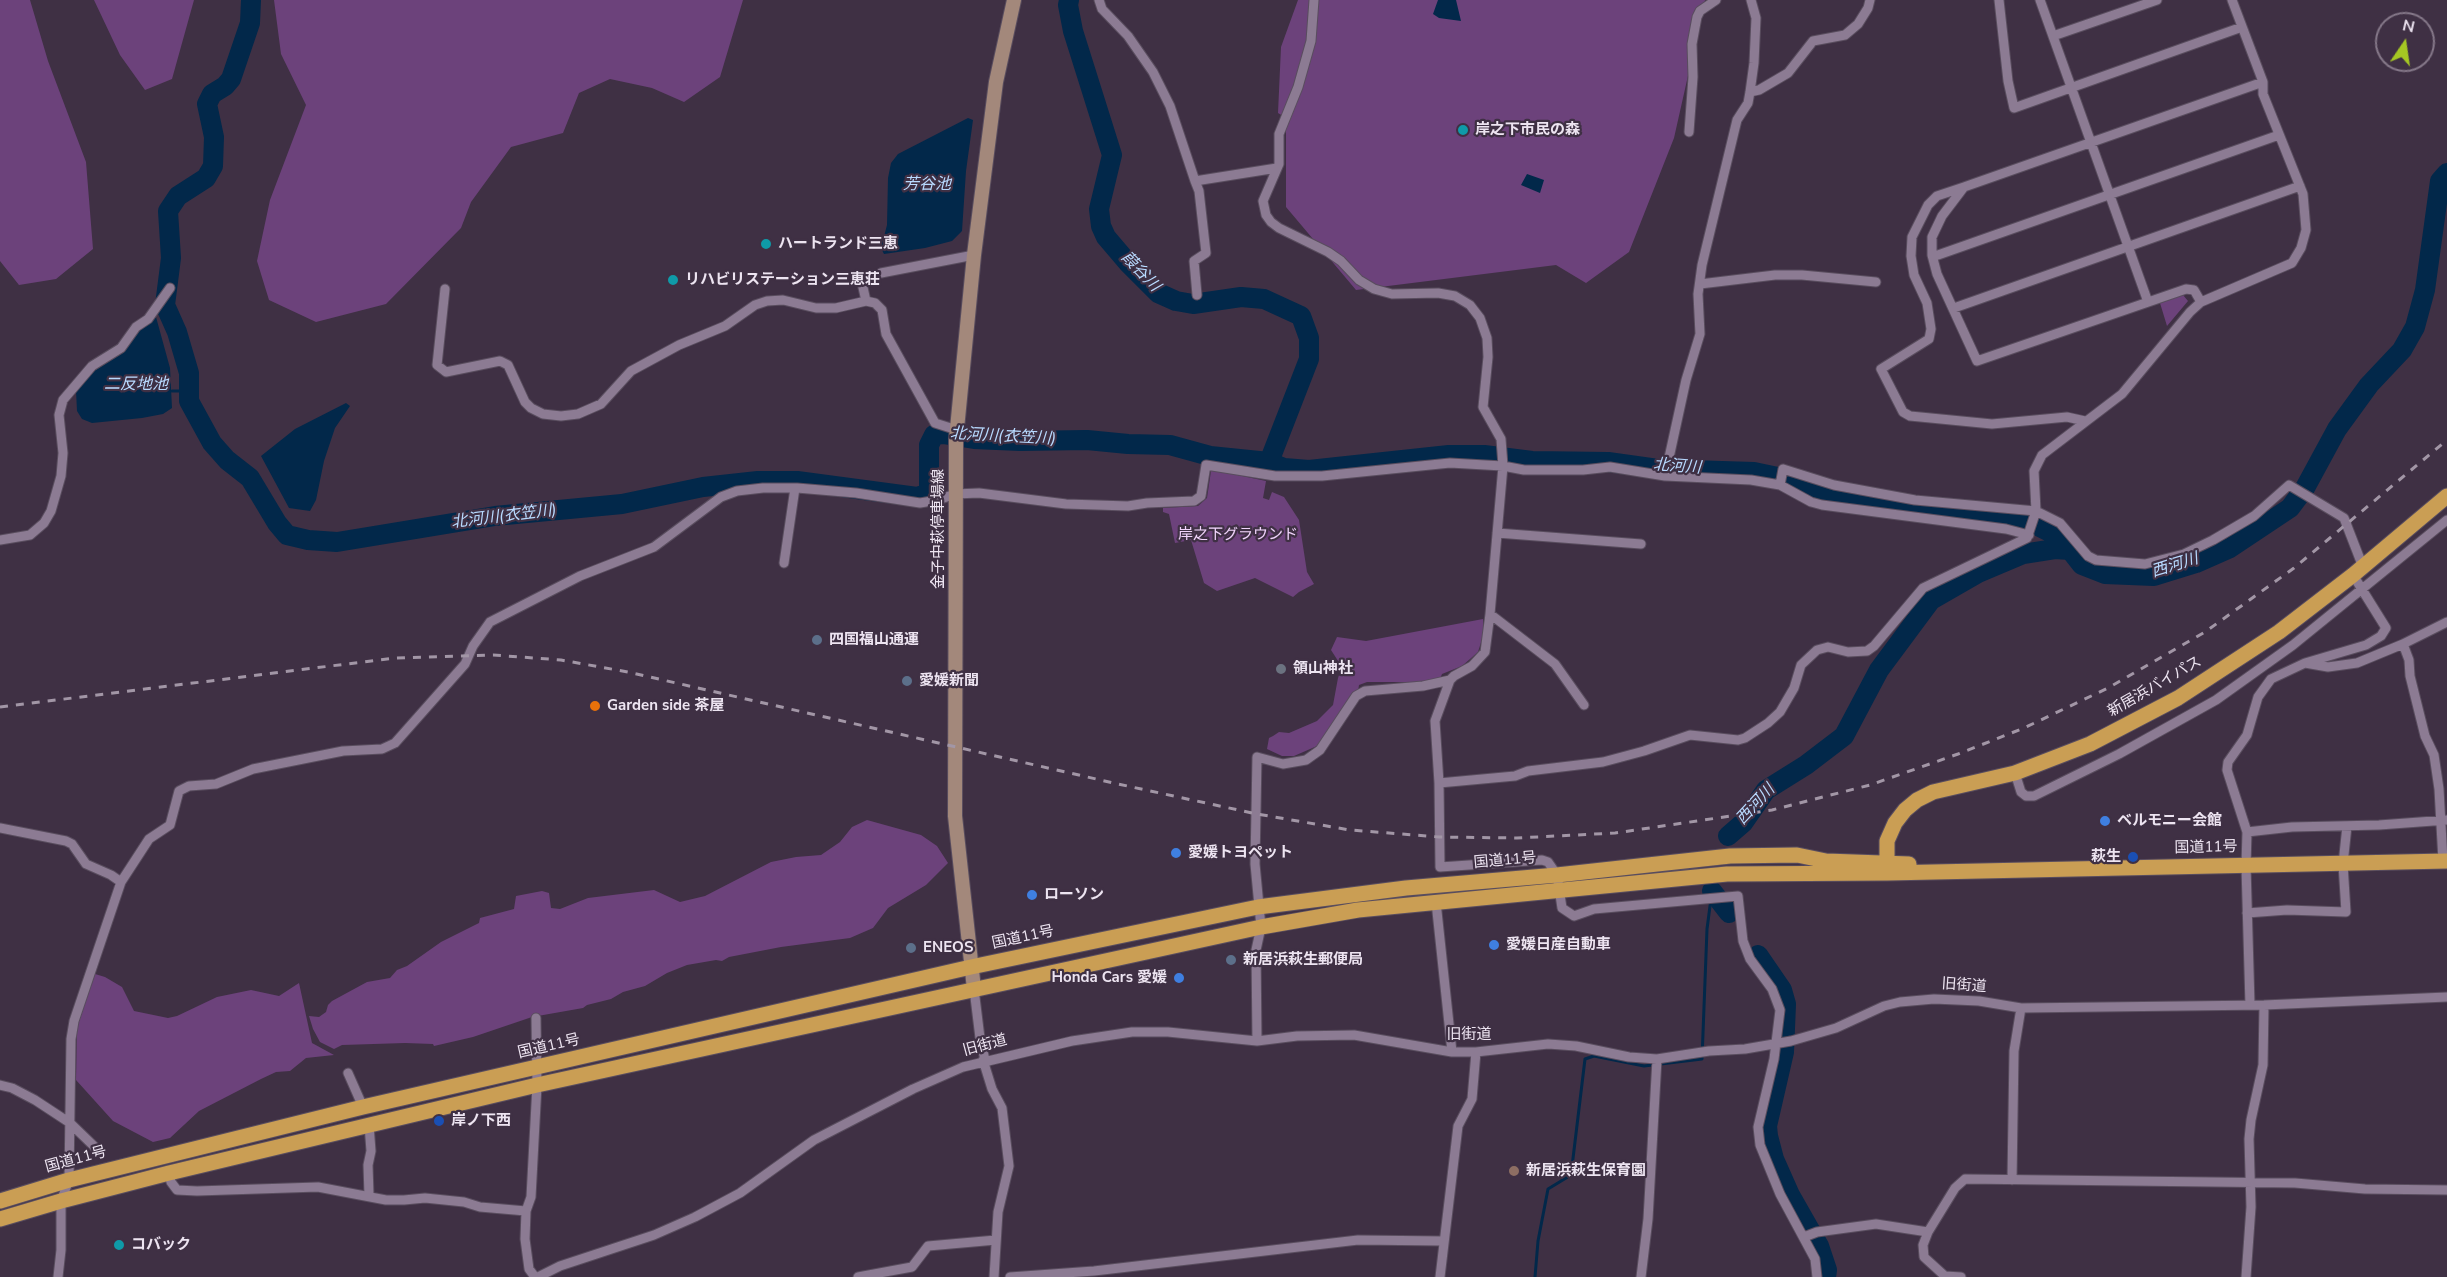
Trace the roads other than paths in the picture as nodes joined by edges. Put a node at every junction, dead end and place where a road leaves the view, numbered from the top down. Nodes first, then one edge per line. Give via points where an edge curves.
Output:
1 (1014, 0) edge
2 (1099, 0) edge
3 (1314, 0) edge
4 (1716, 0) edge
5 (1752, 0) edge
6 (1870, 0) edge
7 (1999, 0) edge
8 (2040, 0) edge
9 (2157, 0) edge
10 (2232, 0) edge
11 (2242, 27) junction
12 (2053, 36) junction
13 (2263, 82) junction
14 (2071, 88) junction
15 (1750, 92) junction
16 (1689, 132) dead end
17 (2279, 135) junction
18 (2090, 141) junction
19 (1277, 168) junction
20 (1195, 181) junction
21 (2300, 186) junction
22 (1964, 187) junction
23 (2109, 195) junction
24 (2127, 248) junction
25 (974, 255) junction
26 (1932, 255) junction
27 (1876, 282) dead end
28 (1700, 284) junction
29 (170, 288) dead end
30 (445, 289) dead end
31 (1197, 295) dead end
32 (866, 301) junction
33 (2148, 302) junction
34 (2201, 302) junction
35 (1954, 308) junction
36 (2085, 421) junction
37 (957, 434) junction
38 (1503, 464) junction
39 (1665, 475) junction
40 (1780, 483) junction
41 (795, 488) junction
42 (956, 494) junction
43 (2447, 496) edge
44 (2035, 513) junction
45 (2447, 520) edge
46 (1497, 533) junction
47 (2030, 533) junction
48 (0, 540) edge
49 (1641, 544) dead end
50 (784, 563) dead end
51 (2358, 571) junction
52 (2363, 590) junction
53 (1490, 614) junction
54 (2447, 622) edge
55 (2403, 644) junction
56 (2305, 663) junction
57 (1450, 680) junction
58 (1584, 705) dead end
59 (2015, 773) junction
60 (1439, 783) junction
61 (2444, 820) edge
62 (2347, 826) junction
63 (0, 828) edge
64 (2247, 832) junction
65 (2445, 861) edge
66 (2343, 864) junction
67 (2246, 866) junction
68 (1887, 868) junction
69 (1557, 875) junction
70 (121, 882) junction
71 (1559, 891) junction
72 (1436, 902) junction
73 (1258, 907) junction
74 (2247, 913) junction
75 (1261, 927) junction
76 (971, 967) junction
77 (974, 989) junction
78 (2447, 997) edge
79 (2250, 1005) junction
80 (2264, 1005) junction
81 (2021, 1008) junction
82 (536, 1018) dead end
83 (1257, 1041) junction
84 (1778, 1044) junction
85 (1452, 1052) junction
86 (1476, 1052) junction
87 (984, 1060) junction
88 (1657, 1064) junction
89 (538, 1068) junction
90 (348, 1073) dead end
91 (0, 1085) edge
92 (537, 1085) junction
93 (363, 1107) junction
94 (70, 1123) junction
95 (369, 1125) junction
96 (100, 1152) dead end
97 (169, 1173) junction
98 (69, 1180) junction
99 (2012, 1180) junction
100 (2250, 1183) junction
101 (2447, 1190) edge
102 (369, 1195) junction
103 (0, 1201) edge
104 (61, 1201) junction
105 (526, 1211) junction
106 (0, 1219) edge
107 (1928, 1232) junction
108 (1810, 1235) junction
109 (996, 1240) junction
110 (1443, 1241) junction
111 (58, 1277) edge
112 (536, 1277) edge
113 (858, 1277) edge
114 (994, 1277) edge
115 (1010, 1277) edge
116 (1440, 1277) edge
117 (1641, 1277) edge
118 (1817, 1277) edge
119 (1946, 1277) edge
120 (1961, 1277) edge
121 (2246, 1277) edge

1 - 25 main road, 金子中萩停車場線 via 996,82
2 - 20 street via 1153,72 1170,106
3 - 19 street via 1311,41 1279,134
4 - 16 street via 1697,17 1692,44
5 - 15 street via 1756,18
6 - 15 street via 1858,24 1845,35 1813,41 1788,73
7 - 14 street via 2014,108
8 - 12 street
9 - 12 street
10 - 11 street
11 - 13 street
11 - 14 street
12 - 14 street
13 - 17 street via 2263,94
13 - 18 street
14 - 18 street
15 - 28 street via 1737,120
17 - 21 street
17 - 23 street
18 - 22 street
18 - 23 street
19 - 20 street
19 - 38 street via 1263,201 1271,222 1328,252 1374,289 1392,294 1455,296 1470,305 1480,318 1488,357 1483,407 1501,439
20 - 31 street via 1206,253 1194,261
21 - 24 street
21 - 34 street via 2306,230 2292,263
22 - 26 street via 1932,237
22 - 36 street via 1937,196 1912,237 1914,275 1927,303 1929,339 1881,369 1903,412 1910,416 1992,424 2067,417
23 - 24 street
23 - 26 street
24 - 33 street
24 - 35 street
25 - 32 street via 881,273 862,283
25 - 37 main road, 金子中萩停車場線
26 - 35 street
27 - 28 street via 1775,275
28 - 39 street via 1700,334
29 - 48 street via 121,348 92,366 63,400 59,415 61,476 44,523 30,535
30 - 32 street via 437,364 446,372 500,362 508,365 531,408 561,416 601,404 631,371 725,326 755,305 783,300 816,309
32 - 37 street via 882,310 886,334 935,423
33 - 34 street via 2186,288 2194,290
33 - 35 street via 1977,361
34 - 36 street via 2122,394
36 - 44 street via 2042,455 2034,471
37 - 42 main road, 金子中萩停車場線
38 - 39 street via 1524,470 1610,467
38 - 42 street via 1450,463 1322,476 1275,476 1206,465 1199,499 1128,506
38 - 46 street
39 - 40 street
40 - 44 street via 1783,471 1915,500
40 - 47 street via 1822,505
41 - 42 street via 920,503
41 - 50 street
41 - 70 street via 737,491 721,497 654,547 580,576 490,622 465,664 389,746 253,769 216,784 189,786 179,791 170,825 142,847
42 - 76 main road, 金子中萩停車場線 via 956,816
43 - 51 highway, 新居浜バイパス
44 - 47 street
44 - 51 street via 2060,523 2096,560 2145,564 2184,554 2213,540 2254,516 2289,485 2344,518
45 - 52 street
46 - 49 street
46 - 53 street
47 - 60 street via 2021,543 1923,588 1867,651 1828,647 1817,650 1801,665 1780,712 1745,738 1690,735 1603,762
51 - 52 street
51 - 59 highway, 新居浜バイパス via 2279,632 2178,698 2090,744
52 - 56 street via 2386,628 2381,636 2366,645
52 - 59 street via 2216,700 2119,754 2034,796 2021,792
53 - 57 street via 1485,652 1473,666
53 - 58 street via 1555,664
54 - 55 street
55 - 56 street via 2357,663 2328,667
55 - 61 street via 2434,755
56 - 64 street via 2271,679 2258,697 2247,735 2228,762 2227,770
57 - 60 street via 1435,721
57 - 73 street via 1365,691 1356,696 1320,750 1306,760 1283,764 1257,757
59 - 68 highway, 新居浜バイパス via 1933,792 1917,800 1905,810 1887,841
60 - 69 street via 1440,867 1542,860
61 - 62 street
61 - 65 street
62 - 64 street
62 - 66 street
63 - 70 street via 66,841 86,864
64 - 67 street
65 - 66 highway, 国道11号
66 - 67 highway, 国道11号
66 - 74 street via 2346,912
67 - 68 highway, 国道11号 via 1966,871
67 - 74 street
68 - 69 highway, 国道11号 via 1797,855 1730,856
68 - 71 highway, 国道11号 via 1727,874
69 - 71 street
69 - 73 highway, 国道11号 via 1406,888
70 - 94 street via 74,1021
71 - 72 highway, 国道11号
71 - 84 street via 1562,908 1574,916 1594,909 1738,896 1743,941 1780,1010
72 - 75 highway, 国道11号 via 1358,910
72 - 85 street
73 - 75 street
73 - 76 highway, 国道11号
74 - 79 street
75 - 77 highway, 国道11号
75 - 83 street via 1256,950
76 - 77 main road, 金子中萩停車場線
76 - 89 highway, 国道11号
77 - 87 street
77 - 92 highway, 国道11号
78 - 80 street, 旧街道
79 - 80 street, 旧街道
79 - 81 street, 旧街道
80 - 100 street via 2263,1065 2250,1130
81 - 84 street, 旧街道 via 1979,1001 1900,1002 1836,1028
81 - 99 street via 2014,1051
82 - 89 street
83 - 85 street, 旧街道 via 1354,1035
83 - 87 street, 旧街道 via 1132,1032
84 - 88 street, 旧街道 via 1695,1052
84 - 108 street via 1758,1127 1760,1145 1780,1194
85 - 86 street, 旧街道
86 - 88 street, 旧街道 via 1548,1044 1576,1046
86 - 110 street via 1472,1099 1458,1126
87 - 109 street via 1002,1108 1009,1166
87 - 112 street, 旧街道 via 913,1089 814,1140 740,1192 695,1217
88 - 117 street
89 - 92 street
89 - 93 highway, 国道11号
90 - 93 street
91 - 94 street via 35,1100
92 - 95 highway, 国道11号
92 - 105 street via 531,1197
93 - 98 highway, 国道11号
94 - 96 street
94 - 98 street
95 - 97 highway, 国道11号
95 - 102 street
97 - 102 street via 177,1190 318,1187
97 - 104 highway, 国道11号
98 - 103 highway, 国道11号
98 - 104 street
99 - 100 street
99 - 107 street via 1965,1179 1955,1188
100 - 101 street
100 - 121 street
102 - 105 street via 386,1200 425,1198
104 - 106 highway, 国道11号
104 - 111 street
105 - 112 street via 529,1269
107 - 108 street via 1876,1224
107 - 119 street via 1924,1257
108 - 118 street
109 - 113 street via 928,1246 912,1267
109 - 114 street
110 - 115 street via 1358,1240
110 - 116 street
119 - 120 street

